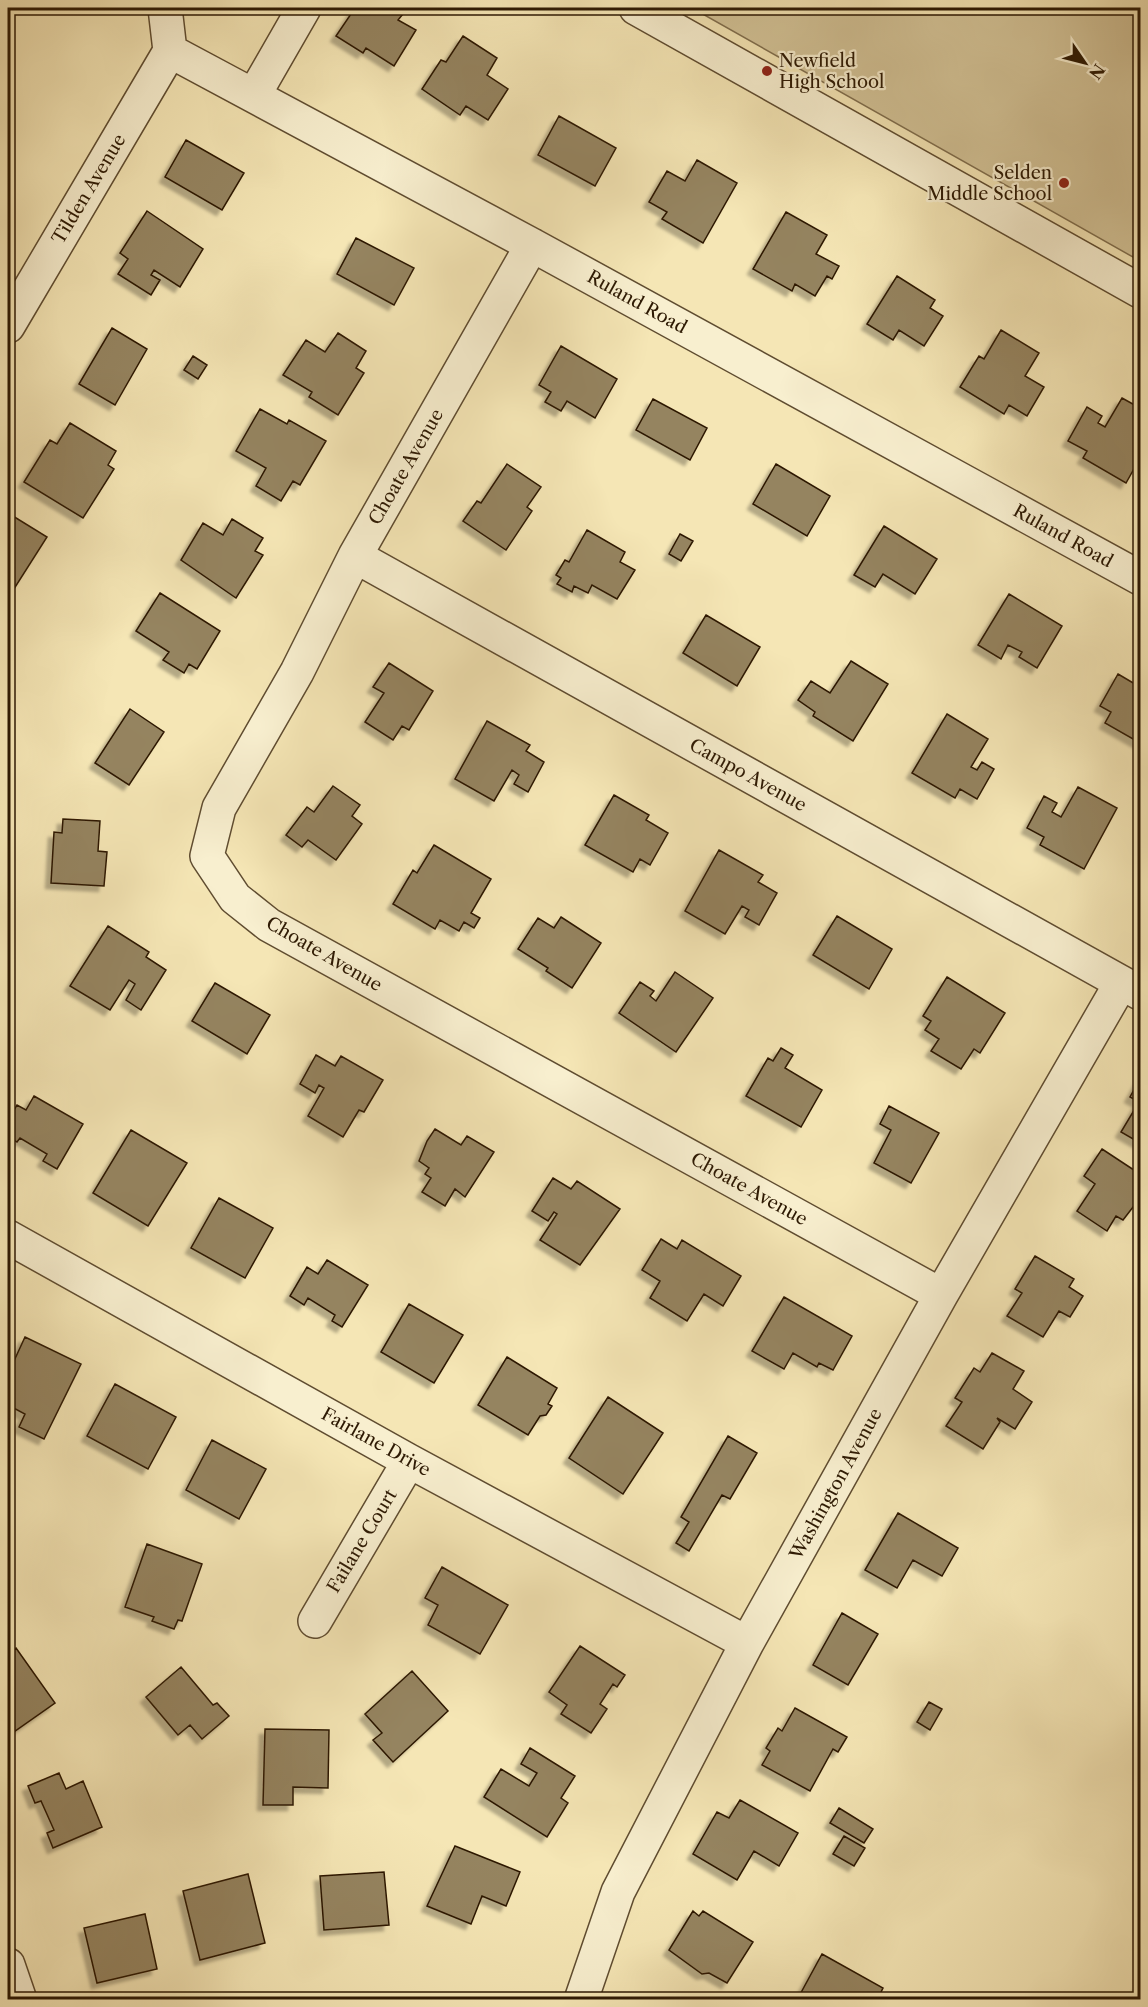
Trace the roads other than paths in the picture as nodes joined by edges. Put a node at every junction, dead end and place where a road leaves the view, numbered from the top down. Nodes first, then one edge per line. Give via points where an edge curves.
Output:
1 (165, 8) edge
2 (304, 8) edge
3 (636, 8) edge
4 (170, 51) junction
5 (254, 94) junction
6 (532, 245) junction
7 (1140, 291) edge
8 (16, 293) edge
9 (8, 327) edge
10 (355, 556) junction
11 (1140, 578) edge
12 (1131, 988) edge
13 (8, 1237) edge
14 (941, 1295) junction
15 (409, 1461) junction
16 (315, 1621) dead end
17 (747, 1643) junction
18 (8, 1965) edge
19 (20, 2000) edge
20 (581, 2000) edge

1 - 4 street
2 - 5 street
3 - 7 street
4 - 5 street, Ruland Road
4 - 8 street, Tilden Avenue
5 - 6 street, Ruland Road
6 - 10 street, Choate Avenue
6 - 11 street, Ruland Road
8 - 9 street, Tilden Avenue
10 - 12 street, Campo Avenue
10 - 14 street, Choate Avenue via 297,672 219,808 207,856 235,898 269,926
12 - 14 street, Washington Avenue
13 - 15 street, Fairlane Drive
14 - 17 street, Washington Avenue
15 - 16 street, Failane Court
15 - 17 street, Fairlane Drive
17 - 20 street, Washington Avenue via 618,1892
18 - 19 street

